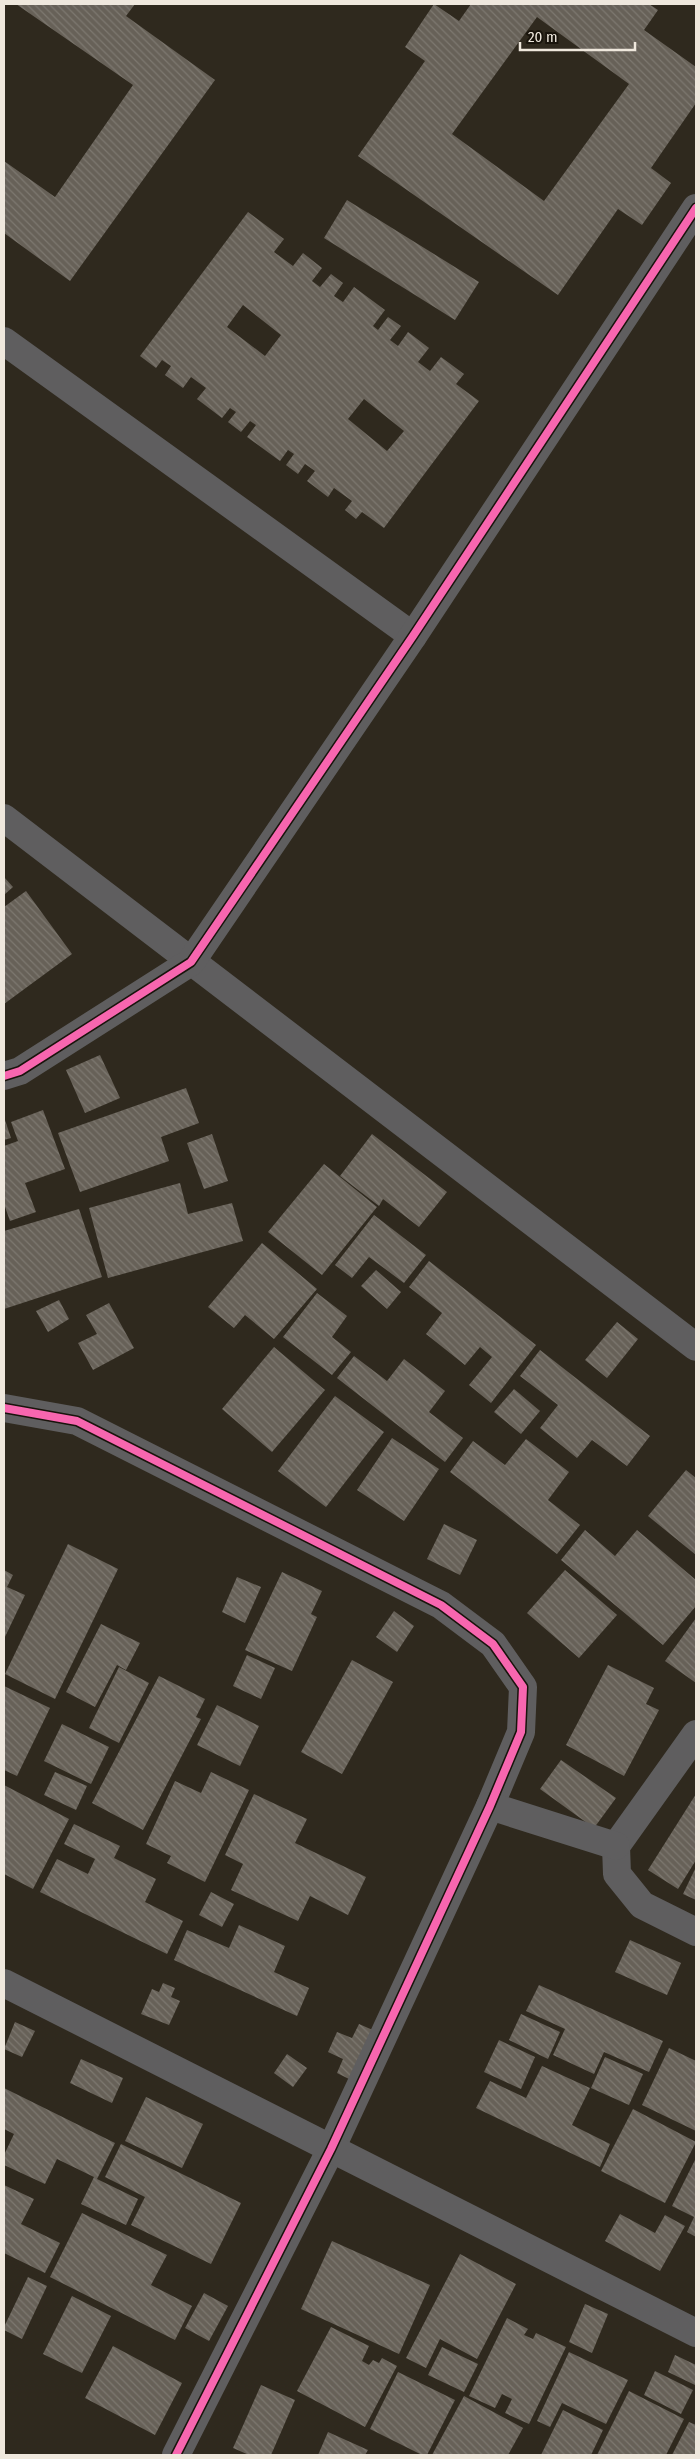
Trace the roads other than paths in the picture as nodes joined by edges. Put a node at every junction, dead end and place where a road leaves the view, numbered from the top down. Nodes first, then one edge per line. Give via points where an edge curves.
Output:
1 (696, 208) edge
2 (4, 341) edge
3 (413, 636) junction
4 (4, 818) edge
5 (192, 962) junction
6 (4, 1076) edge
7 (696, 1347) edge
8 (4, 1408) edge
9 (696, 1734) edge
10 (490, 1806) junction
11 (616, 1846) junction
12 (696, 1932) edge
13 (4, 1983) edge
14 (332, 2150) junction
15 (696, 2333) edge
16 (181, 2454) edge

1 - 3 street
2 - 3 street
3 - 5 street
4 - 5 street
5 - 6 street via 20,1071
5 - 7 street
8 - 10 street via 77,1421 441,1605 493,1644 523,1688 521,1732
9 - 11 street
10 - 11 street
10 - 14 street
11 - 12 street via 617,1874 642,1905
13 - 14 street
14 - 15 street
14 - 16 street

